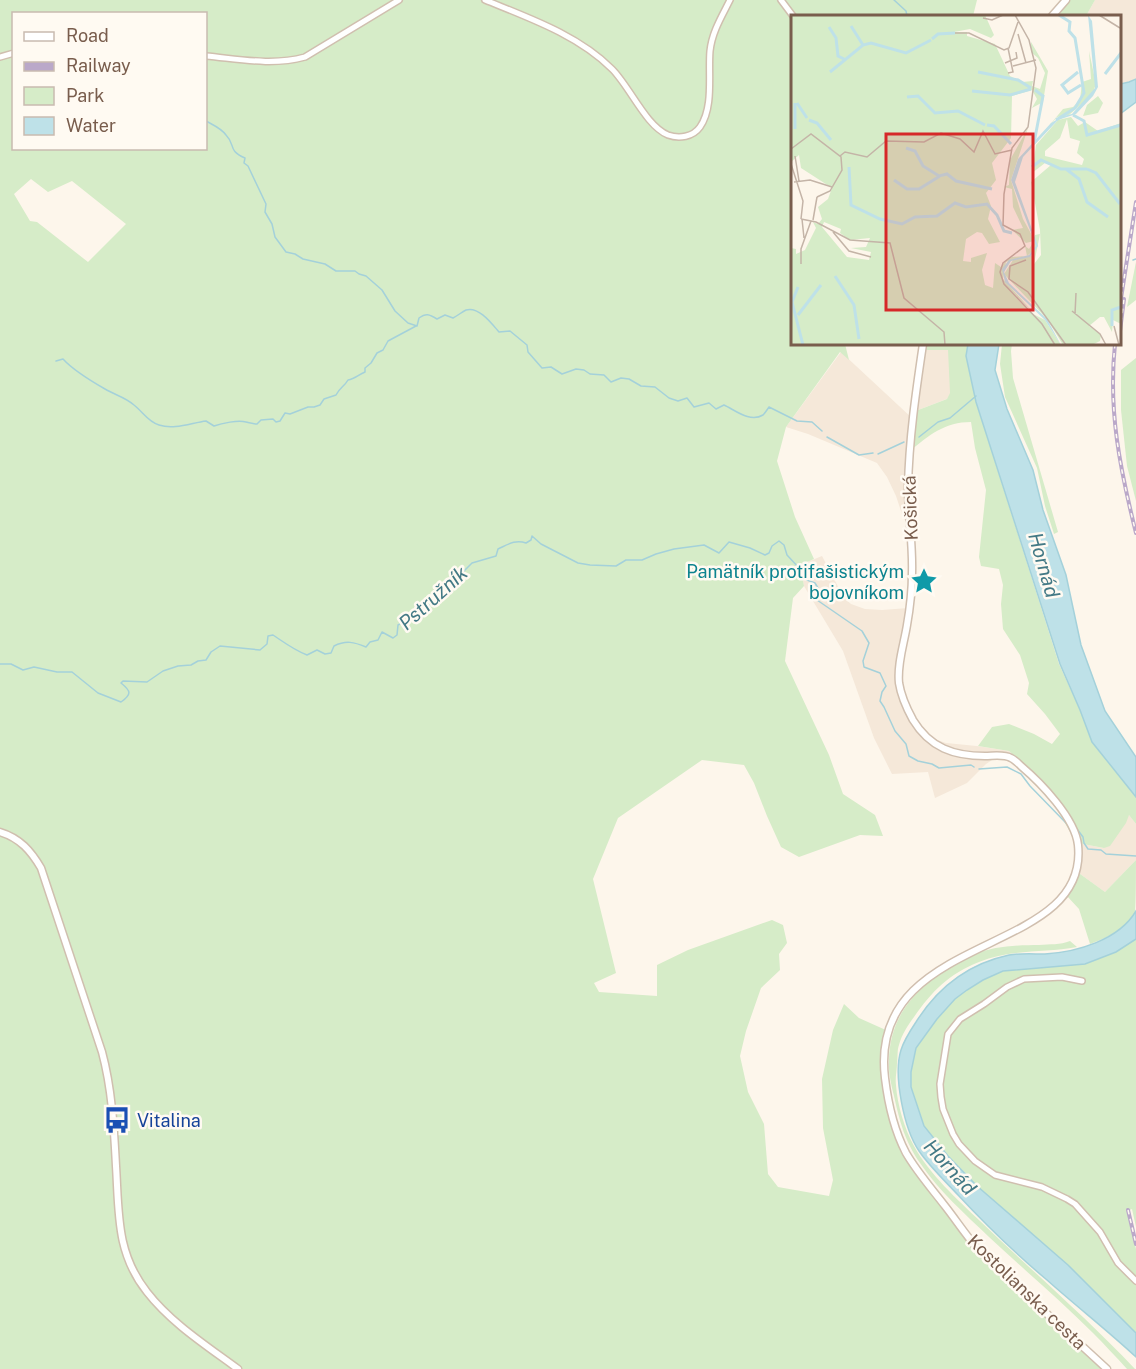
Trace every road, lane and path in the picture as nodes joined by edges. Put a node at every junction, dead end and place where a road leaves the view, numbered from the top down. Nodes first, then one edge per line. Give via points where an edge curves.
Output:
1 (399, 0) edge
2 (485, 0) edge
3 (730, 0) edge
4 (781, 0) edge
5 (1066, 0) edge
6 (792, 15) edge
7 (1053, 15) edge
8 (207, 56) edge
9 (923, 345) edge
10 (1071, 824) joint
11 (0, 832) edge
12 (1082, 981) dead end
13 (1136, 1281) edge
14 (238, 1369) edge
15 (1107, 1369) edge

1 - 8 street via 305,57 273,62
2 - 3 street via 534,20 588,50 612,69 656,127 677,137 689,136 705,116 713,36
4 - 6 street
5 - 7 street
9 - 10 street, Košická via 908,491 912,582 899,684 923,735 952,752 1010,756 1034,777
10 - 15 street, Kostolianska cesta via 1078,842 1078,858 1069,888 1047,912 960,957 915,989 895,1014 883,1060 892,1117 916,1168 977,1247
11 - 14 street via 26,847 41,868 102,1052 113,1123 119,1223 130,1263 160,1307
12 - 13 street via 1062,977 1024,979 960,1019 948,1034 940,1084 943,1109 959,1144 975,1161 996,1175 1067,1198 1100,1232 1118,1263

